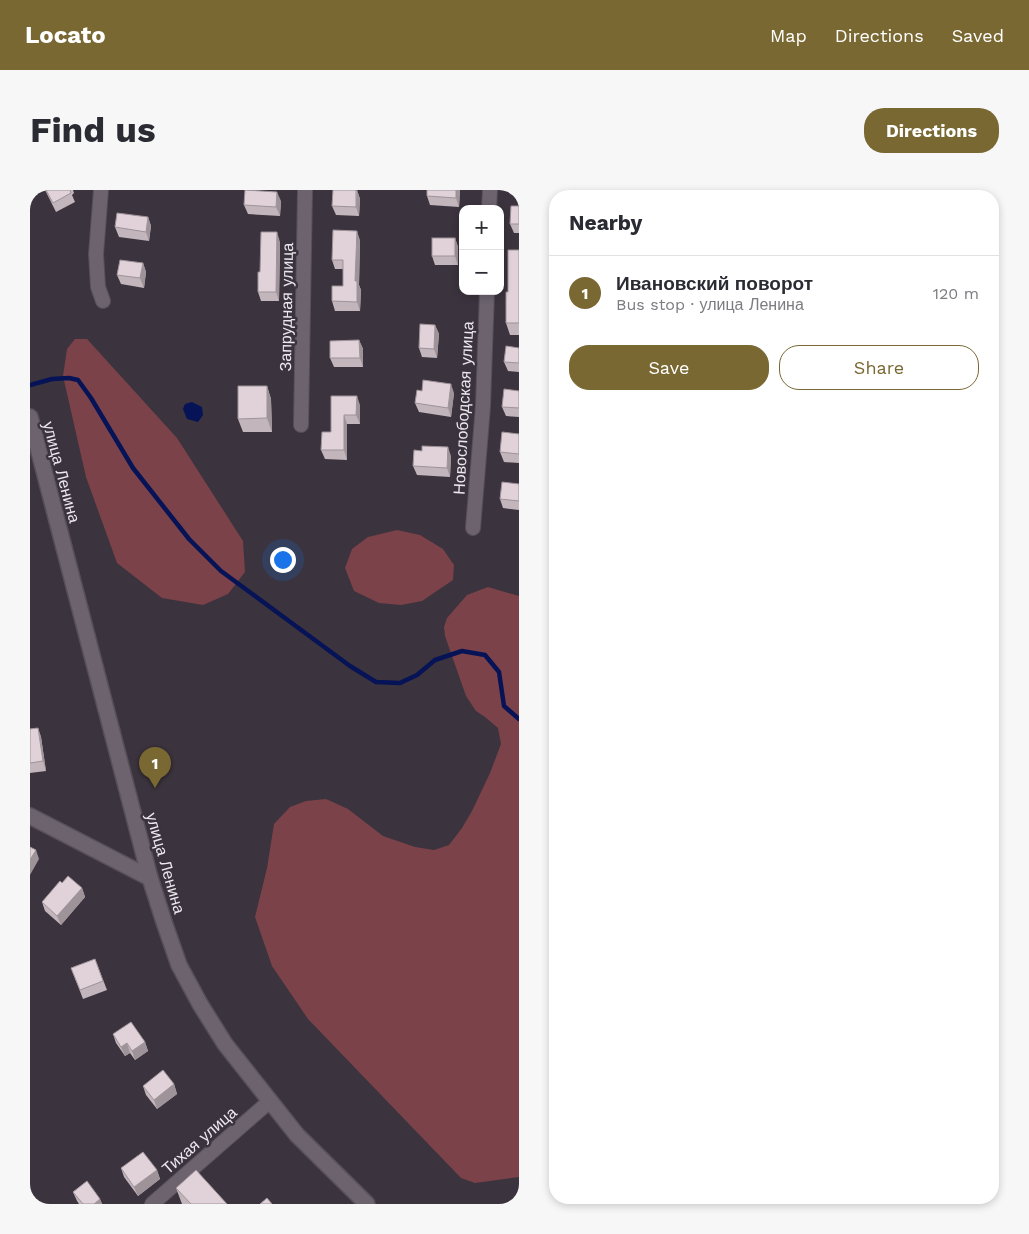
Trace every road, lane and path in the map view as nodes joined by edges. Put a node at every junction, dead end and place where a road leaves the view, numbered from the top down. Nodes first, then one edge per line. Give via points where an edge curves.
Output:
1 (101, 190) edge
2 (305, 190) edge
3 (490, 190) edge
4 (489, 205) edge
5 (487, 295) edge
6 (103, 300) dead end
7 (30, 417) edge
8 (301, 425) dead end
9 (473, 528) dead end
10 (30, 816) edge
11 (150, 878) junction
12 (270, 1102) junction
13 (152, 1204) edge
14 (367, 1204) edge

1 - 6 street via 96,254 98,286
2 - 8 street, Запрудная улица
3 - 4 street
5 - 9 street, Новослободская улица via 483,406
7 - 11 main road, улица Ленина
10 - 11 main road
11 - 12 main road, улица Ленина via 179,965 225,1044
12 - 13 street, Тихая улица
12 - 14 main road, улица Ленина via 297,1135

